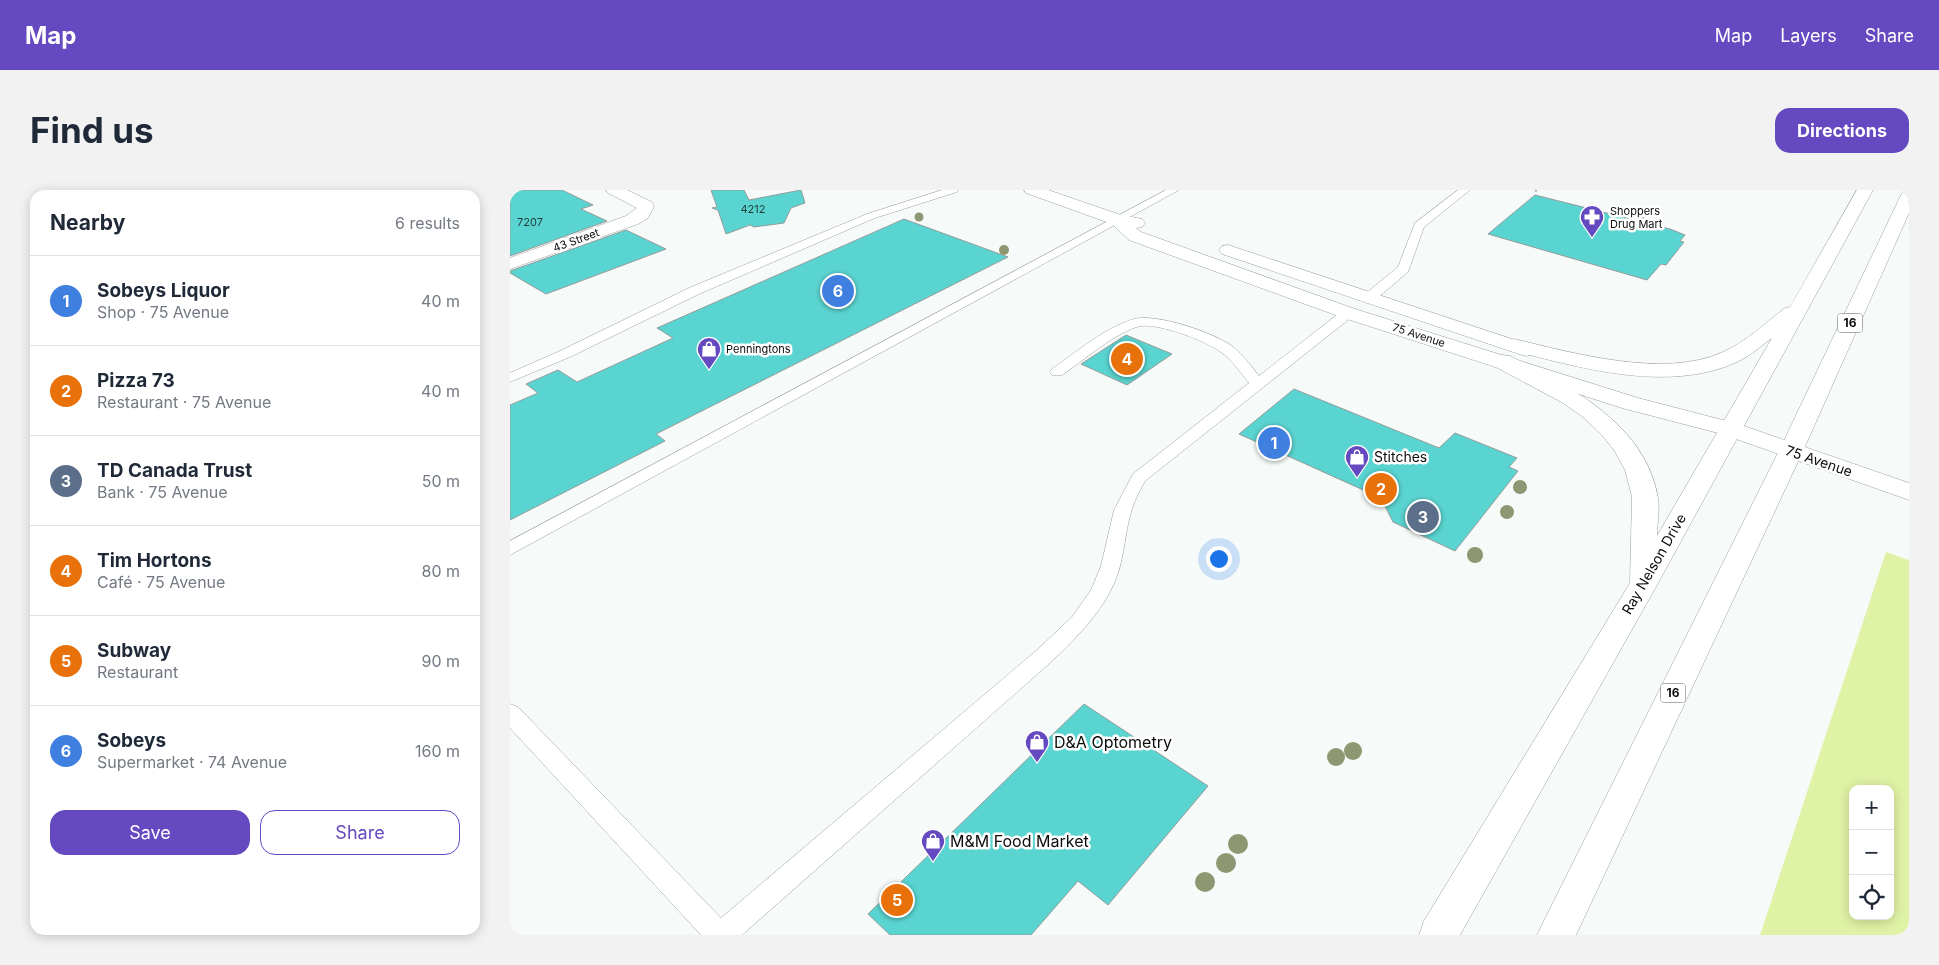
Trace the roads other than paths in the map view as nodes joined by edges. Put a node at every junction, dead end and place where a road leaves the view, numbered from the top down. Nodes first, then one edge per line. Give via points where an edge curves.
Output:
1 (614, 190) edge
2 (953, 190) edge
3 (1032, 190) edge
4 (1174, 190) edge
5 (1465, 190) edge
6 (1865, 190) edge
7 (1909, 194) edge
8 (1118, 220) junction
9 (510, 264) edge
10 (1370, 297) junction
11 (1801, 305) junction
12 (1348, 312) junction
13 (1508, 354) junction
14 (1057, 372) dead end
15 (510, 378) edge
16 (1258, 384) junction
17 (1730, 429) junction
18 (1791, 451) junction
19 (1909, 492) edge
20 (510, 548) edge
21 (1643, 585) junction
22 (510, 713) edge
23 (720, 935) edge
24 (1438, 935) edge
25 (1556, 935) edge

1 - 9 main road, 43 Street via 646,206 642,214
2 - 15 lane via 872,216 703,287
3 - 8 main road, 75 Avenue
4 - 8 lane
5 - 10 lane via 1419,225 1404,269
6 - 11 main road, Ray Nelson Drive
7 - 18 main road, 16
8 - 10 main road, 75 Avenue via 1162,228
8 - 12 main road, 75 Avenue via 1135,236
8 - 20 lane
10 - 13 main road, 75 Avenue
11 - 13 main road via 1733,355 1678,370 1618,368
11 - 17 main road, Ray Nelson Drive
12 - 13 main road, 75 Avenue
12 - 16 lane
13 - 17 main road, 75 Avenue via 1630,403
13 - 21 main road via 1594,414 1626,448 1635,464 1645,499
14 - 16 lane via 1125,328 1154,321 1226,348
16 - 23 lane via 1140,478 1126,499 1105,582 1074,628
17 - 18 main road, 75 Avenue
17 - 21 main road, Ray Nelson Drive
18 - 19 main road, 75 Avenue
18 - 25 main road, 16
21 - 24 main road, Ray Nelson Drive
22 - 23 lane

